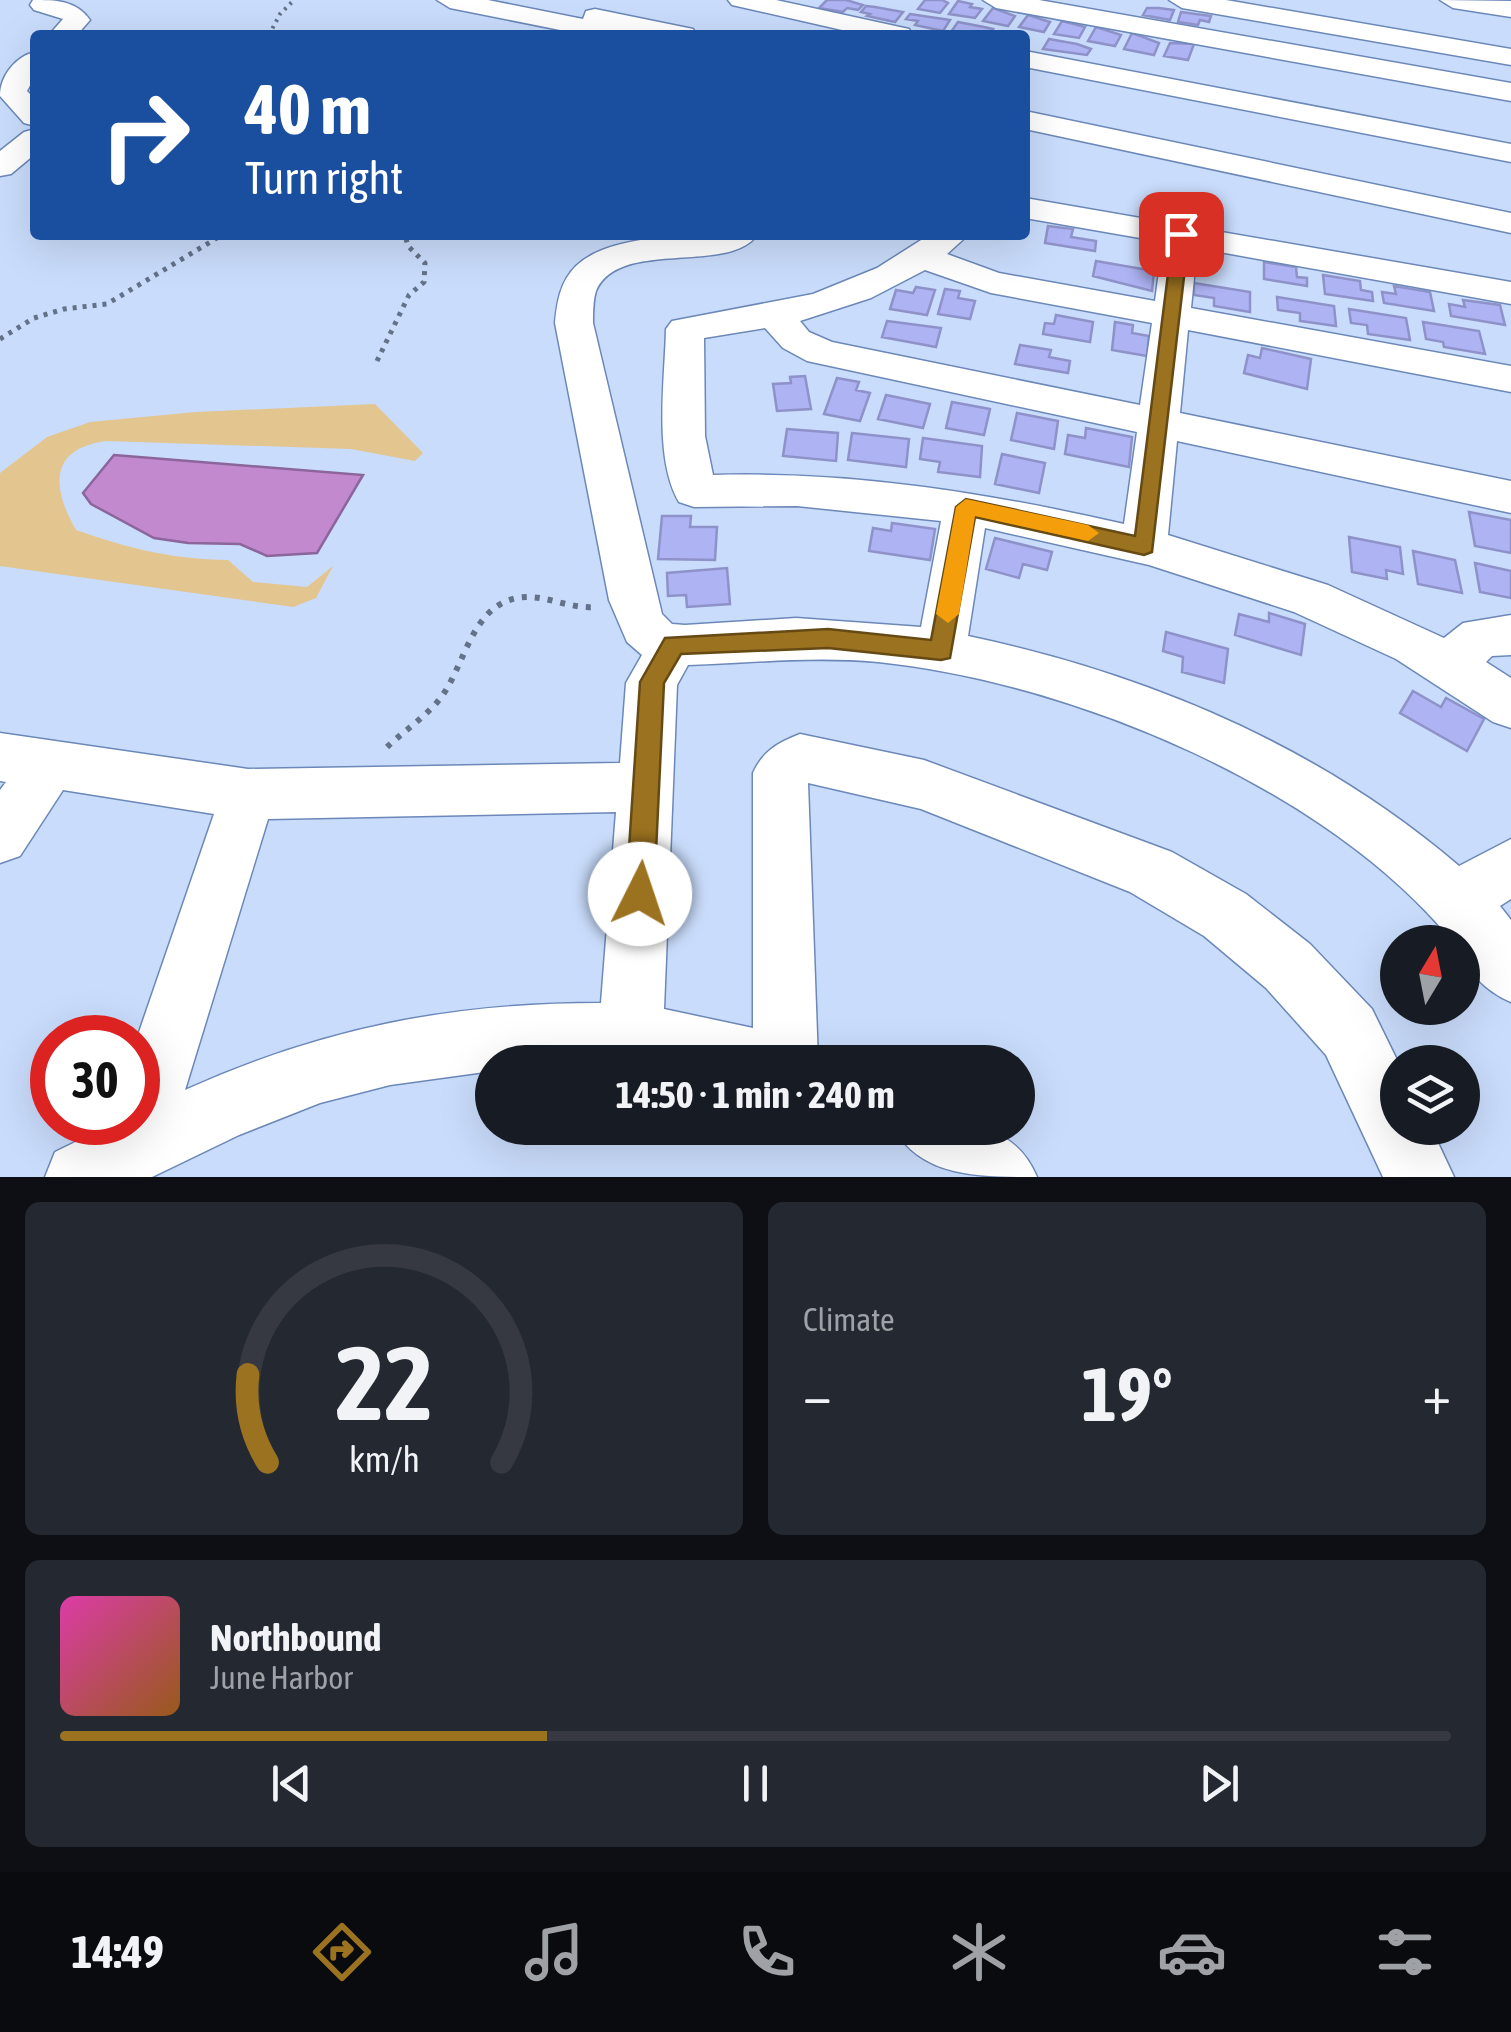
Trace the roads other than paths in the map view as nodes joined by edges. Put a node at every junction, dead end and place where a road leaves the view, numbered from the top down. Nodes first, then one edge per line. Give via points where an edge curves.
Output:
1 (46, 0) edge
2 (450, 0) edge
3 (511, 0) edge
4 (645, 0) edge
5 (742, 0) edge
6 (996, 0) edge
7 (1182, 0) edge
8 (1453, 0) edge
9 (1232, 4) edge
10 (1511, 9) edge
11 (578, 12) edge
12 (621, 28) edge
13 (67, 30) edge
14 (877, 30) edge
15 (1511, 57) edge
16 (1030, 59) edge
17 (30, 65) edge
18 (1205, 66) junction
19 (1511, 92) edge
20 (1030, 106) edge
21 (30, 112) edge
22 (1030, 121) edge
23 (1386, 129) junction
24 (30, 142) edge
25 (1511, 153) edge
26 (0, 168) edge
27 (1378, 178) junction
28 (1511, 206) edge
29 (1030, 209) edge
30 (1511, 223) edge
31 (1181, 234) junction
32 (714, 240) edge
33 (937, 246) edge
34 (1511, 293) edge
35 (775, 316) junction
36 (1171, 316) junction
37 (1511, 379) edge
38 (1160, 422) junction
39 (1511, 497) edge
40 (966, 507) junction
41 (1144, 546) junction
42 (1511, 635) edge
43 (674, 645) junction
44 (941, 651) junction
45 (1449, 664) junction
46 (1511, 706) edge
47 (25, 760) edge
48 (647, 787) junction
49 (248, 794) junction
50 (0, 837) edge
51 (1511, 866) edge
52 (1456, 900) junction
53 (1511, 971) edge
54 (631, 1036) junction
55 (684, 1045) edge
56 (786, 1045) edge
57 (954, 1145) edge
58 (106, 1164) edge
59 (1002, 1177) edge
60 (1420, 1177) edge

1 - 13 street via 43,6 72,13 76,20
2 - 11 street
3 - 11 street
4 - 12 street
5 - 14 street
6 - 18 street
7 - 9 street
8 - 10 street
9 - 15 street
9 - 18 street
11 - 12 street
16 - 18 street
17 - 21 street via 12,92
18 - 19 street
18 - 23 street
20 - 27 street
22 - 30 street
23 - 25 street
23 - 27 street
24 - 26 street
27 - 28 street
29 - 31 street
31 - 34 street
31 - 36 street
32 - 43 street via 611,260 577,288 574,323 632,599 643,628
33 - 35 street via 858,293
33 - 36 street via 992,282
35 - 38 street via 796,340 822,352
35 - 40 street via 685,329 684,436 694,491 842,491
36 - 37 street
36 - 38 street
38 - 39 street
38 - 41 street
40 - 41 street
40 - 44 street
41 - 45 street via 1308,596
42 - 45 street via 1480,637
43 - 44 street via 796,638
43 - 48 street via 652,682
44 - 52 street via 1067,683 1234,746 1338,805
45 - 46 street
47 - 49 street
47 - 50 street
48 - 49 street
48 - 54 street
49 - 58 street
51 - 52 street
52 - 53 street
54 - 55 street
54 - 58 street via 492,1038 352,1061
56 - 60 street via 780,772 800,758 924,785 1150,872 1225,915 1288,966 1348,1032
57 - 59 street

